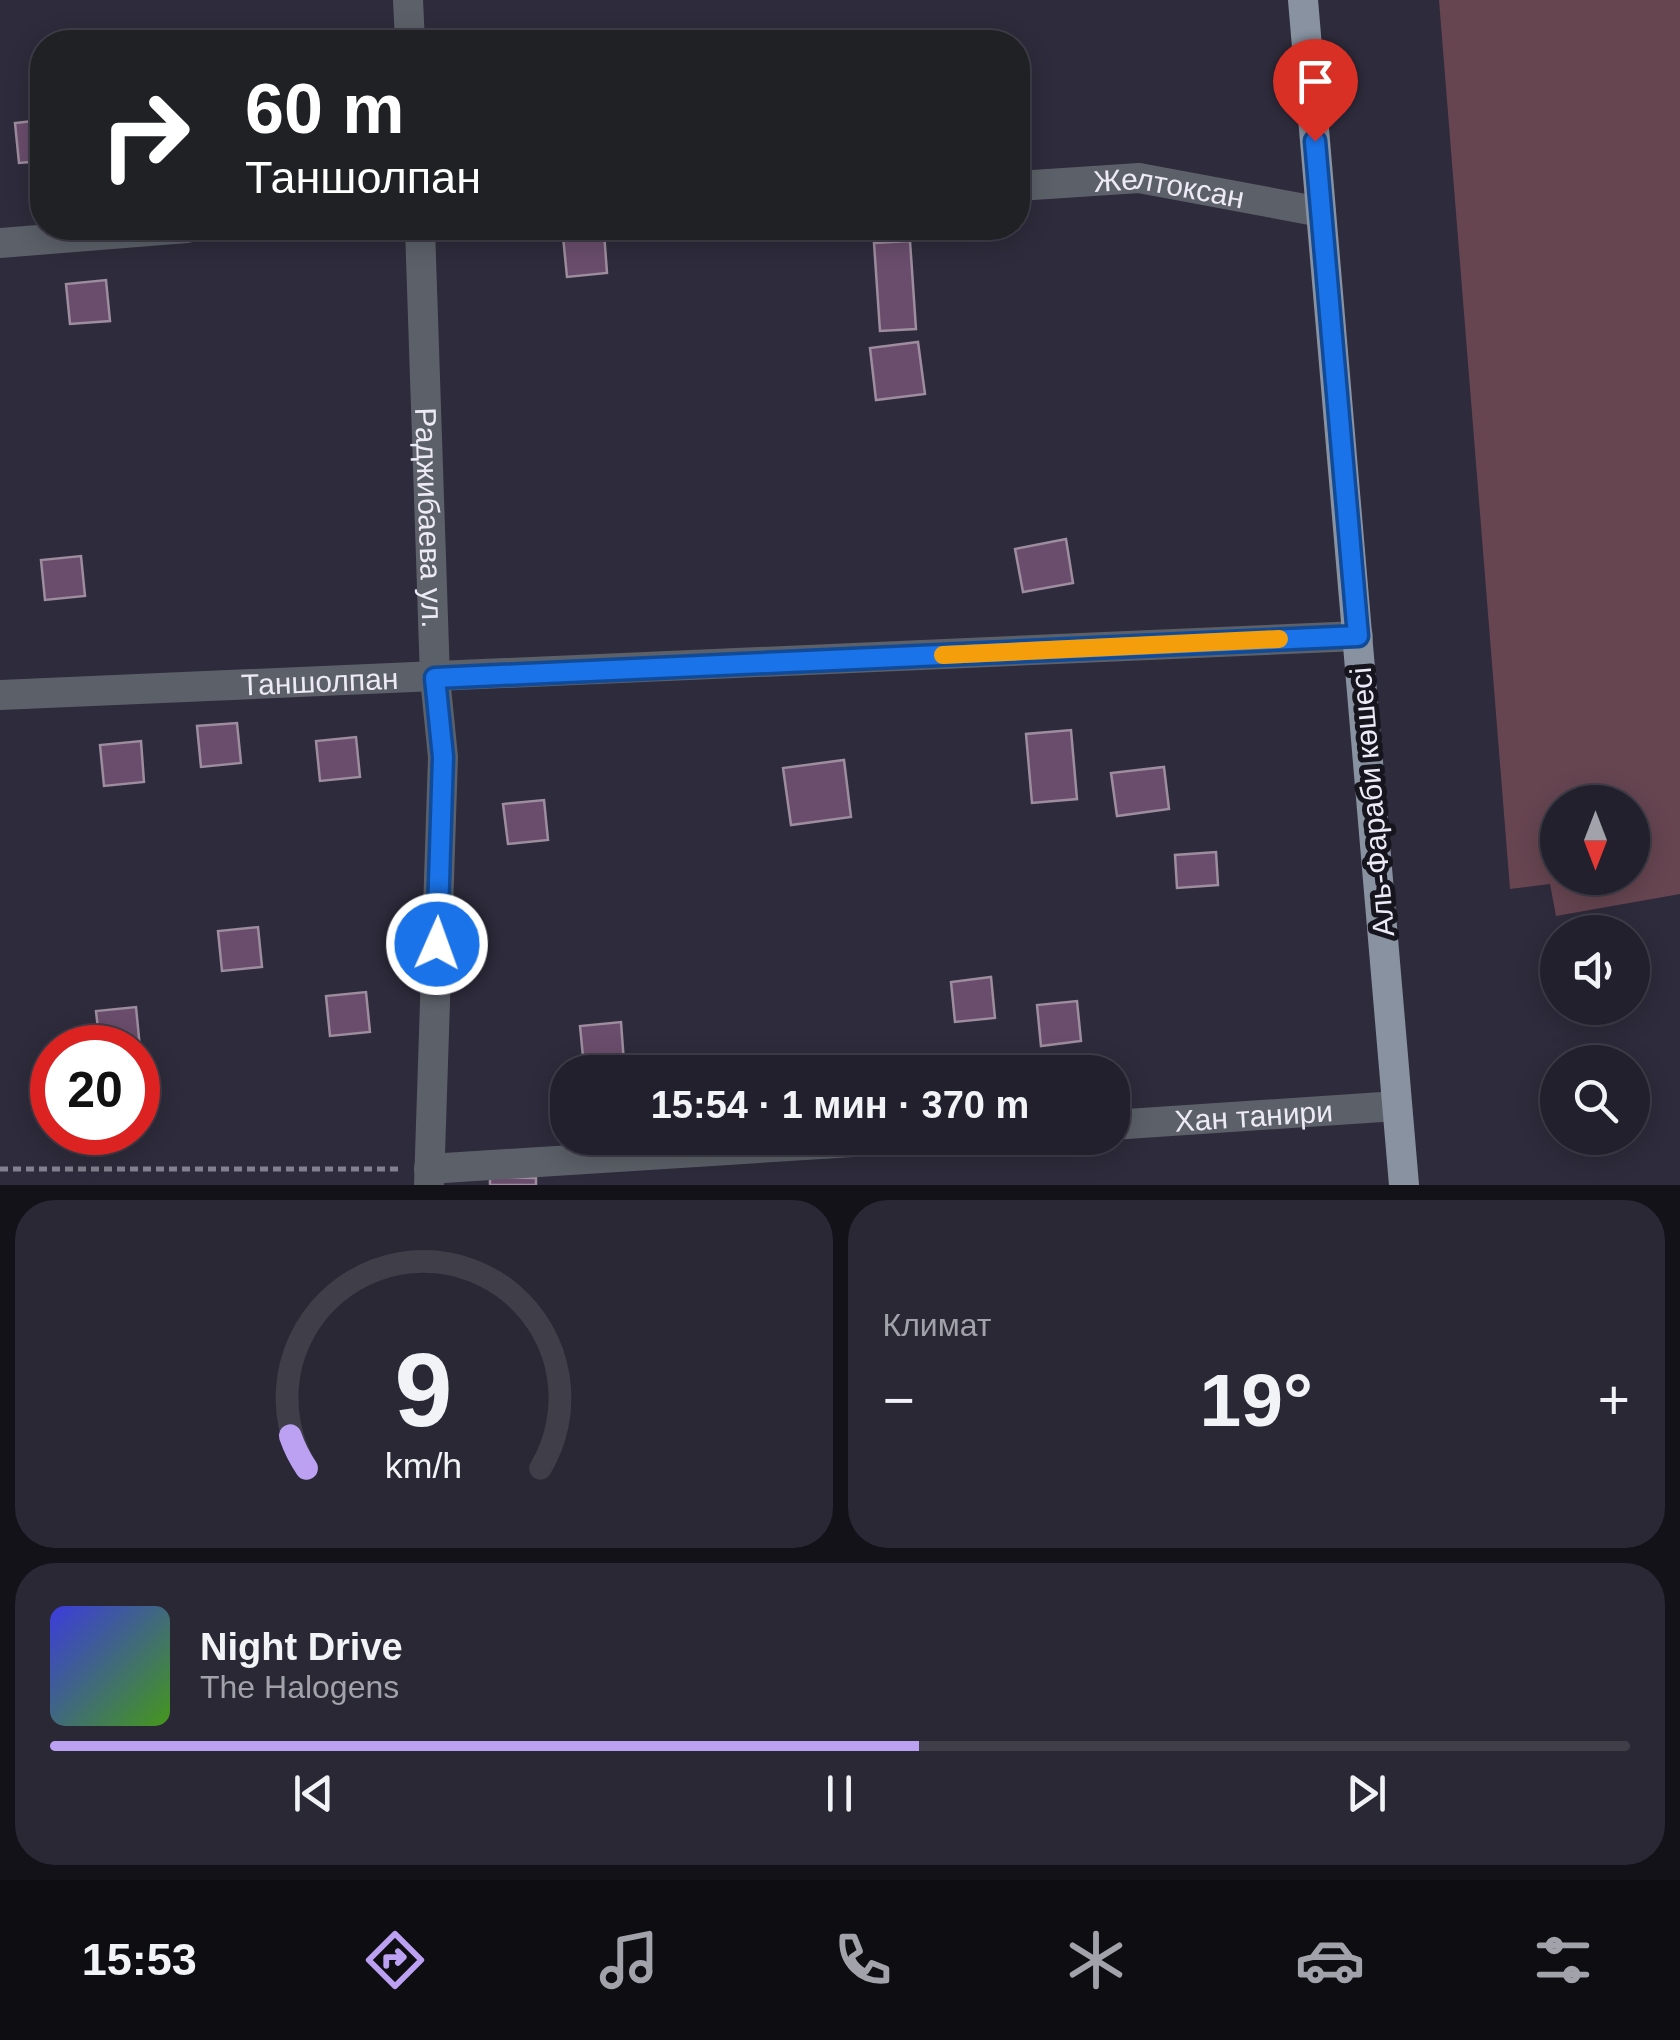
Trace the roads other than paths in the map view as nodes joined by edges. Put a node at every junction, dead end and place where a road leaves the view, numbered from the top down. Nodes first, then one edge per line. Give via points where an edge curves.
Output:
1 (408, 0) edge
2 (1303, 0) edge
3 (409, 30) edge
4 (1030, 185) edge
5 (1321, 212) junction
6 (37, 240) edge
7 (420, 240) edge
8 (0, 243) edge
9 (1358, 636) junction
10 (435, 678) junction
11 (0, 695) edge
12 (1398, 1106) junction
13 (1130, 1123) edge
14 (704, 1155) edge
15 (429, 1177) edge
16 (1404, 1185) edge

1 - 3 lane
2 - 5 main road, Аль-Фараби көшесі
4 - 5 lane, Желтоксан via 1139,178
5 - 9 main road, Аль-Фараби көшесі
6 - 8 lane
7 - 10 lane, Раджибаева ул.
9 - 10 lane, Таншолпан
9 - 12 main road, Аль-Фараби көшесі
10 - 11 lane, Таншолпан
10 - 15 lane, Раджибаева ул. via 443,757
12 - 13 lane, Хан танири
12 - 16 main road, Аль-Фараби көшесі
14 - 15 lane

